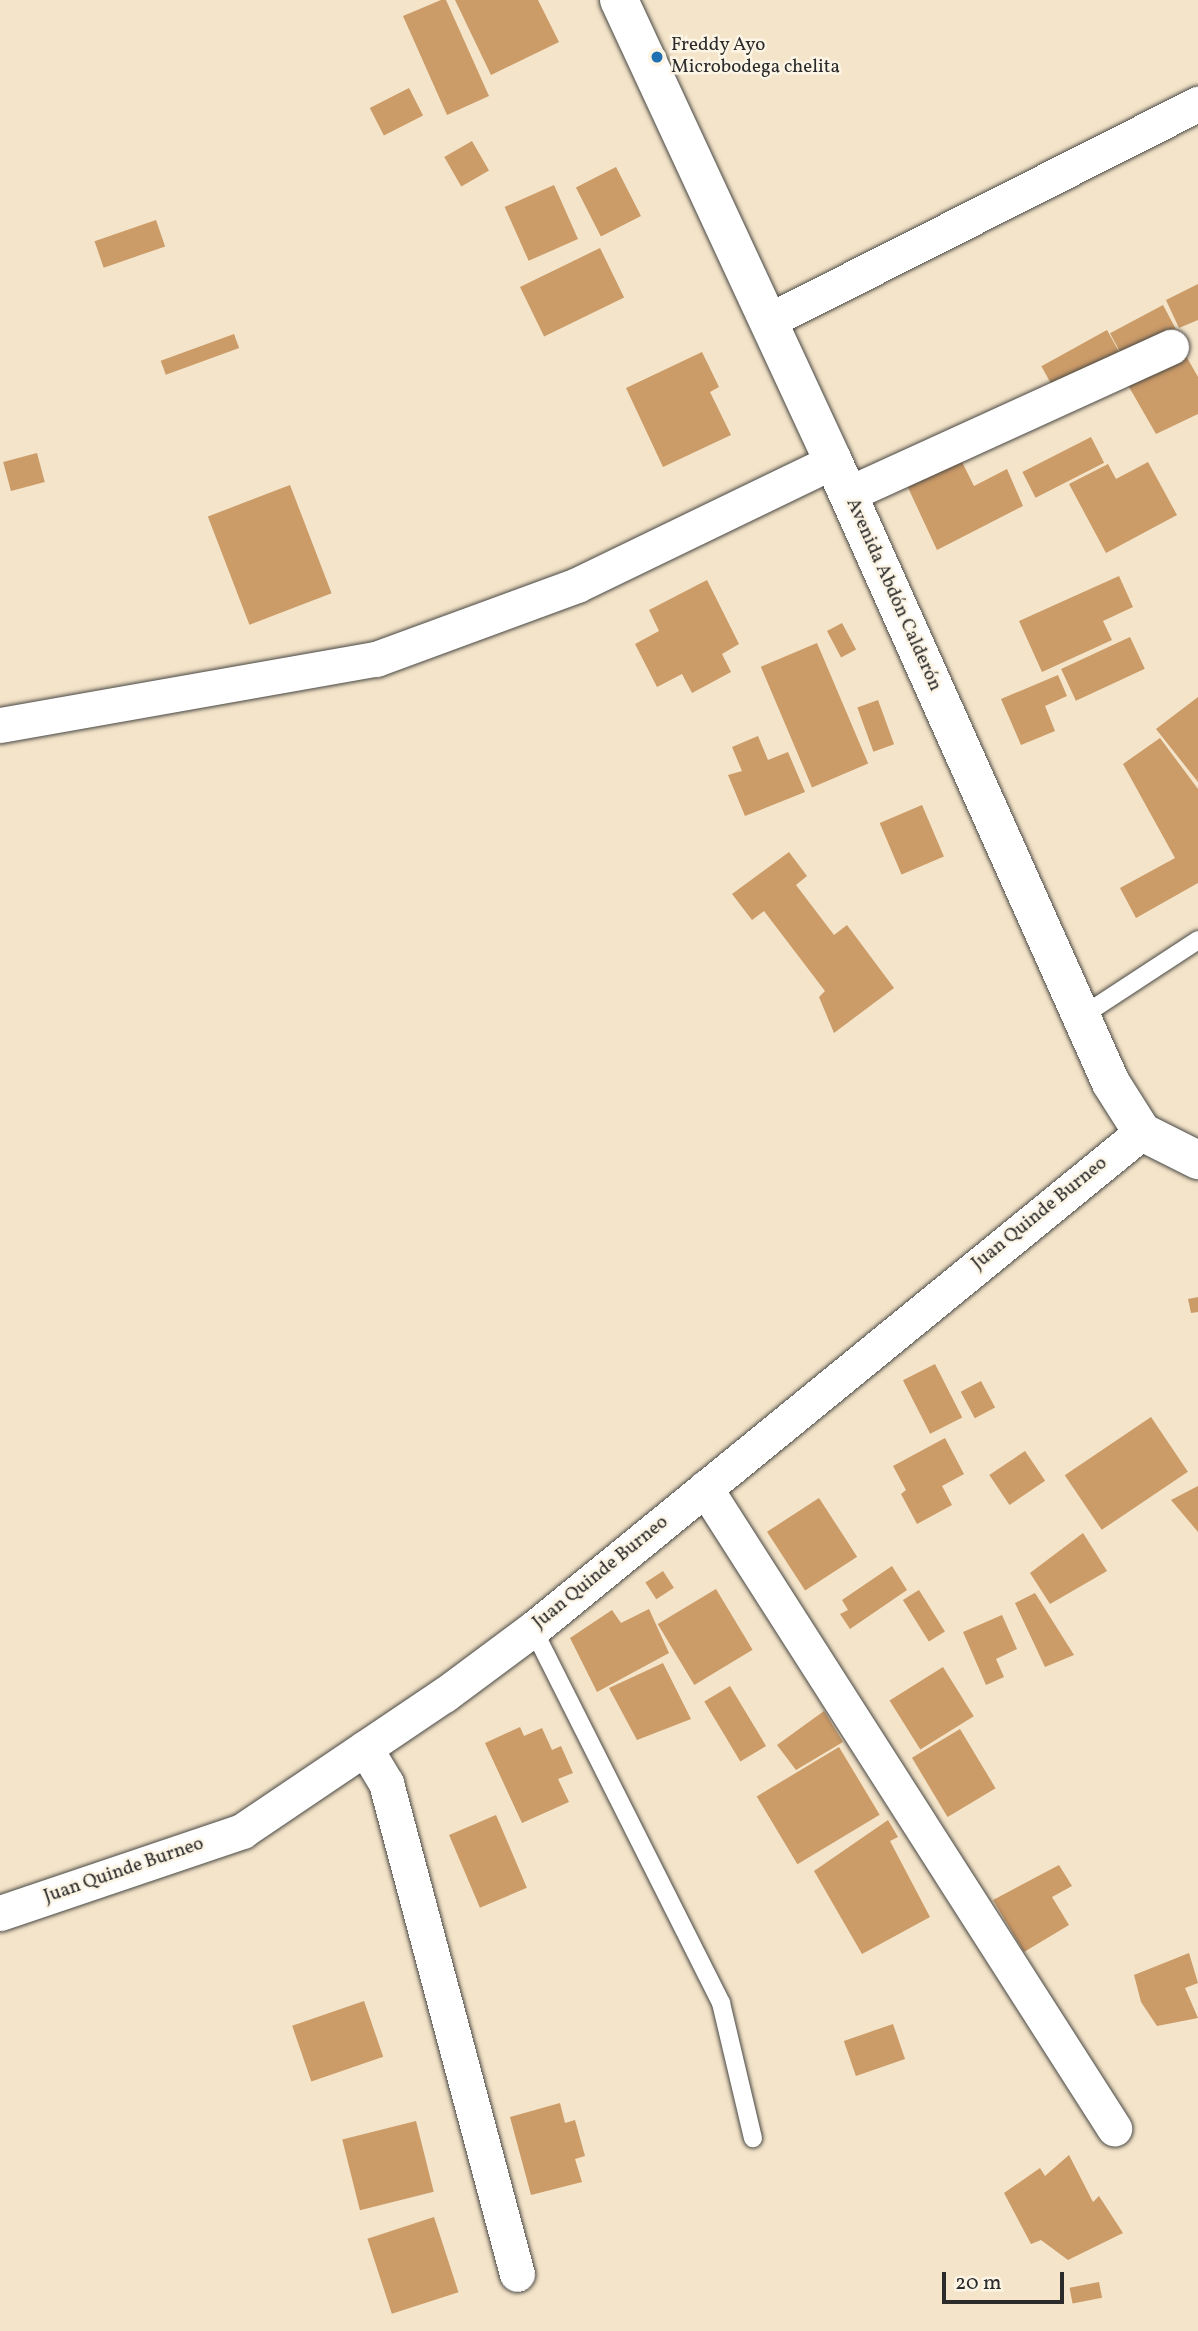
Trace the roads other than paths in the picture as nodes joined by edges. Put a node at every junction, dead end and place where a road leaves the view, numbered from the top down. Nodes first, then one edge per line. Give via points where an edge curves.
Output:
1 (619, 0) edge
2 (1198, 104) edge
3 (768, 321) junction
4 (1171, 347) dead end
5 (840, 478) junction
6 (0, 725) edge
7 (1198, 940) edge
8 (1082, 1016) junction
9 (1142, 1132) junction
10 (1196, 1163) edge
11 (705, 1488) junction
12 (533, 1629) junction
13 (365, 1748) junction
14 (0, 1913) edge
15 (1114, 2128) dead end
16 (753, 2138) dead end
17 (517, 2274) dead end

1 - 3 street, Avenida Abdón Calderón
2 - 3 street
3 - 5 street, Avenida Abdón Calderón
4 - 5 street
5 - 6 street via 577,585 376,659
5 - 8 street, Avenida Abdón Calderón
7 - 8 lane
8 - 9 street, Avenida Abdón Calderón via 1111,1083
9 - 10 street
9 - 11 street, Juan Quinde Burneo
11 - 12 street, Juan Quinde Burneo
11 - 15 street
12 - 13 street, Juan Quinde Burneo
12 - 16 lane via 721,2003
13 - 14 street, Juan Quinde Burneo via 242,1831
13 - 17 street via 386,1783

